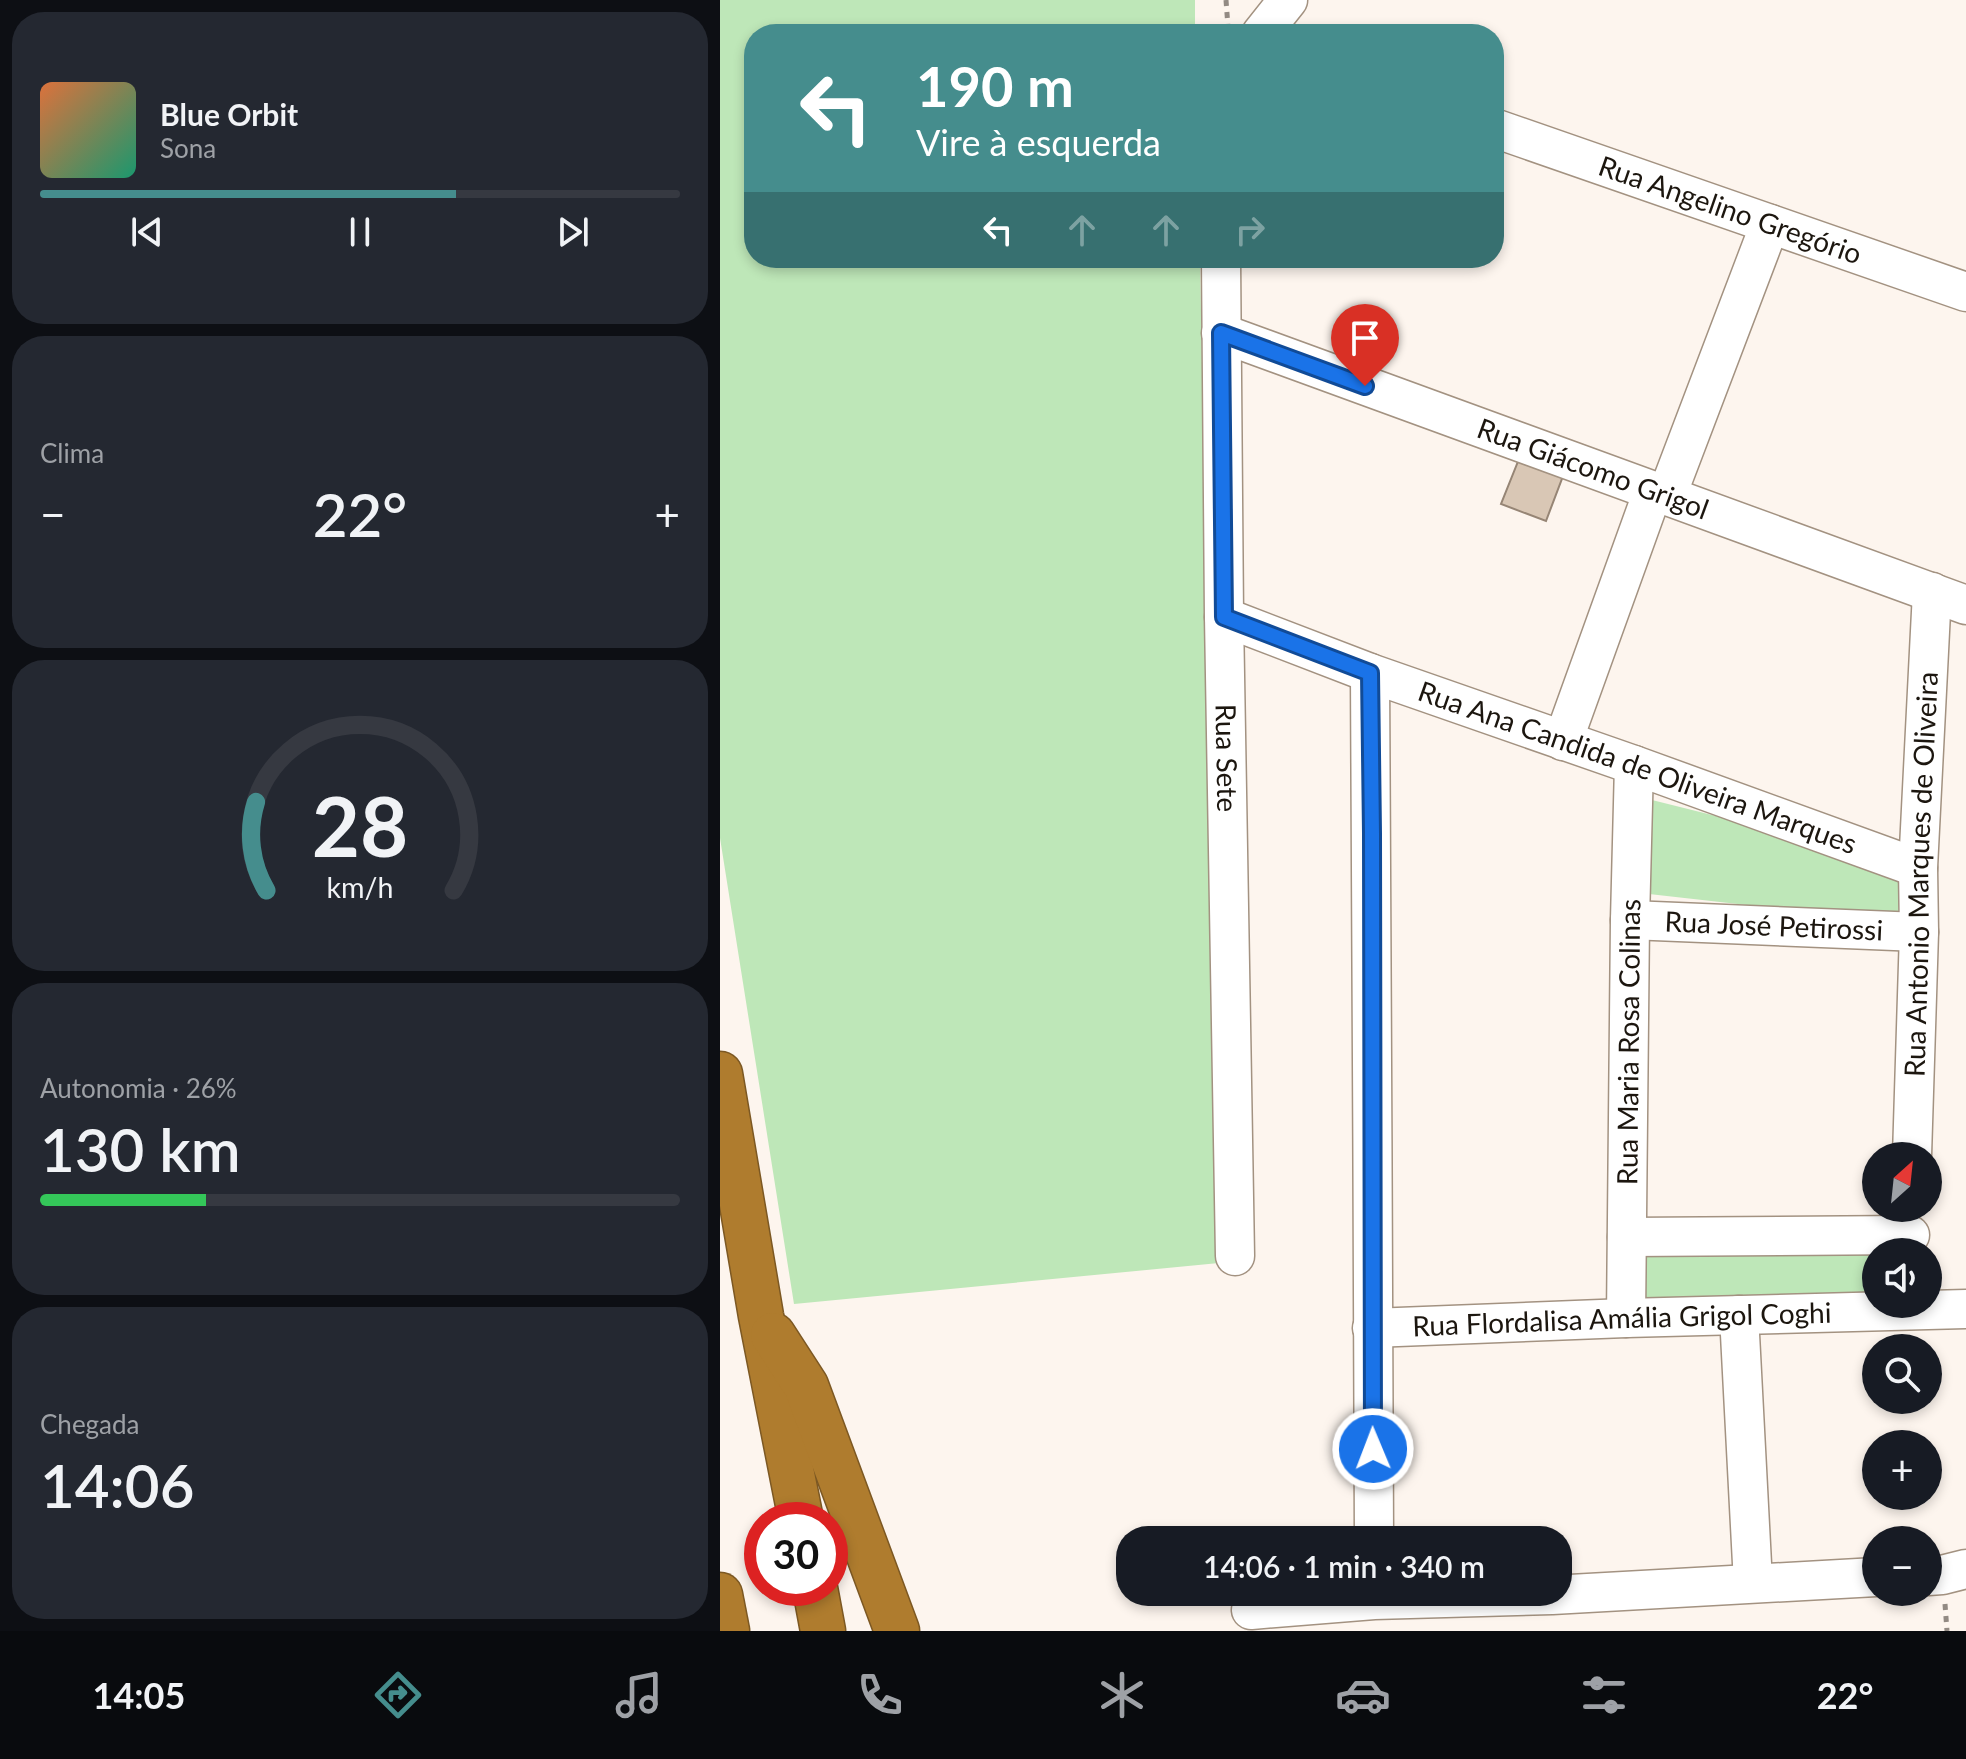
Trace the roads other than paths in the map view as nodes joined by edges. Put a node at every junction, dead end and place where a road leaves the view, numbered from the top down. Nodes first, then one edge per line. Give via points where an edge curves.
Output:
1 (1288, 0) edge
2 (1269, 24) edge
3 (1504, 131) edge
4 (1770, 224) junction
5 (1221, 268) edge
6 (1966, 292) edge
7 (1221, 333) junction
8 (1660, 493) junction
9 (1949, 598) edge
10 (1224, 617) junction
11 (1370, 673) junction
12 (1563, 741) junction
13 (1634, 765) junction
14 (1918, 868) junction
15 (1630, 920) junction
16 (1919, 932) junction
17 (720, 1074) edge
18 (1912, 1142) edge
19 (1910, 1232) edge
20 (1627, 1237) junction
21 (1235, 1256) dead end
22 (1942, 1309) edge
23 (1966, 1309) edge
24 (1862, 1310) edge
25 (1739, 1315) junction
26 (761, 1316) junction
27 (1626, 1318) junction
28 (1372, 1328) junction
29 (797, 1502) edge
30 (1374, 1526) edge
31 (1966, 1569) edge
32 (1942, 1575) edge
33 (1862, 1578) edge
34 (1753, 1583) junction
35 (720, 1595) edge
36 (818, 1606) edge
37 (1375, 1608) edge
38 (1251, 1610) dead end
39 (727, 1631) edge
40 (823, 1631) edge
41 (897, 1631) edge

1 - 2 street
3 - 4 street, Rua Angelino Gregório
4 - 6 street, Rua Angelino Gregório
4 - 8 street
5 - 7 street, Rua Sete
7 - 8 street, Rua Giácomo Grigol
7 - 10 street, Rua Sete
8 - 9 street, Rua Giácomo Grigol
8 - 12 street
9 - 14 street, Rua Antonio Marques de Oliveira
10 - 11 street, Rua Ana Candida de Oliveira Marques
10 - 21 street, Rua Sete
11 - 12 street, Rua Ana Candida de Oliveira Marques
11 - 28 street
12 - 13 street, Rua Ana Candida de Oliveira Marques
13 - 14 street, Rua Ana Candida de Oliveira Marques
13 - 15 street, Rua Maria Rosa Colinas
14 - 16 street, Rua Antonio Marques de Oliveira
15 - 16 street, Rua José Petirossi
15 - 20 street, Rua Maria Rosa Colinas
16 - 18 street, Rua Antonio Marques de Oliveira
17 - 26 highway
19 - 20 street
20 - 27 street, Rua Maria Rosa Colinas
22 - 23 street, Rua Flordalisa Amália Grigol Coghi
24 - 25 street, Rua Flordalisa Amália Grigol Coghi
25 - 27 street, Rua Flordalisa Amália Grigol Coghi
25 - 34 street
26 - 29 highway
26 - 41 highway via 806,1386
27 - 28 street, Rua Flordalisa Amália Grigol Coghi
28 - 30 street
31 - 32 street
33 - 34 street
34 - 37 street
35 - 39 highway
36 - 40 highway
37 - 38 street

